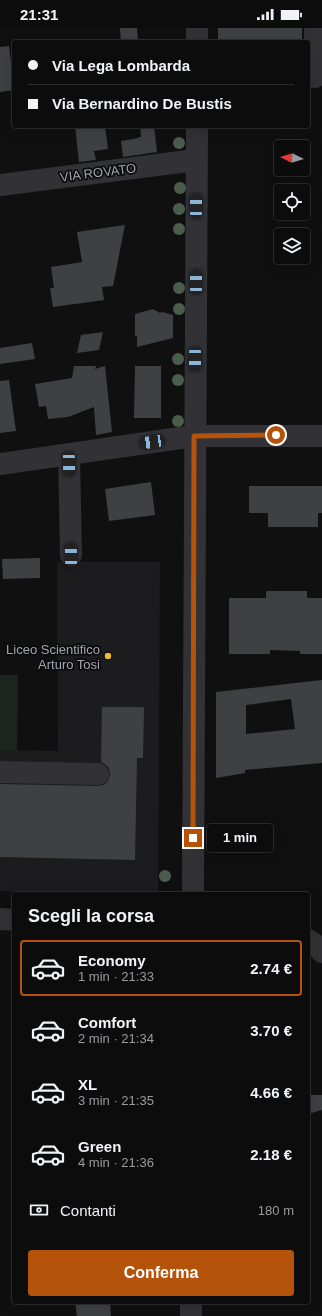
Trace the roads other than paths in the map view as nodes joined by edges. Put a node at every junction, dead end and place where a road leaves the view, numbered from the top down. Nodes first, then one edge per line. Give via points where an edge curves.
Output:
1 (197, 28) edge
2 (315, 28) edge
3 (197, 40) edge
4 (315, 77) edge
5 (197, 128) edge
6 (196, 160) junction
7 (0, 185) edge
8 (194, 436) junction
9 (322, 436) edge
10 (69, 454) junction
11 (0, 464) edge
12 (71, 555) dead end
13 (0, 772) edge
14 (98, 774) dead end
15 (193, 892) edge
16 (0, 919) edge
17 (12, 920) edge
18 (310, 941) edge
19 (322, 952) edge
20 (191, 1304) edge
21 (191, 1316) edge

1 - 3 street
2 - 4 street
5 - 6 street
6 - 7 street, VIA ROVATO
6 - 8 street
8 - 9 street
8 - 10 street
8 - 15 street
10 - 11 street
10 - 12 street
13 - 14 street
16 - 17 street
18 - 19 street
20 - 21 street

